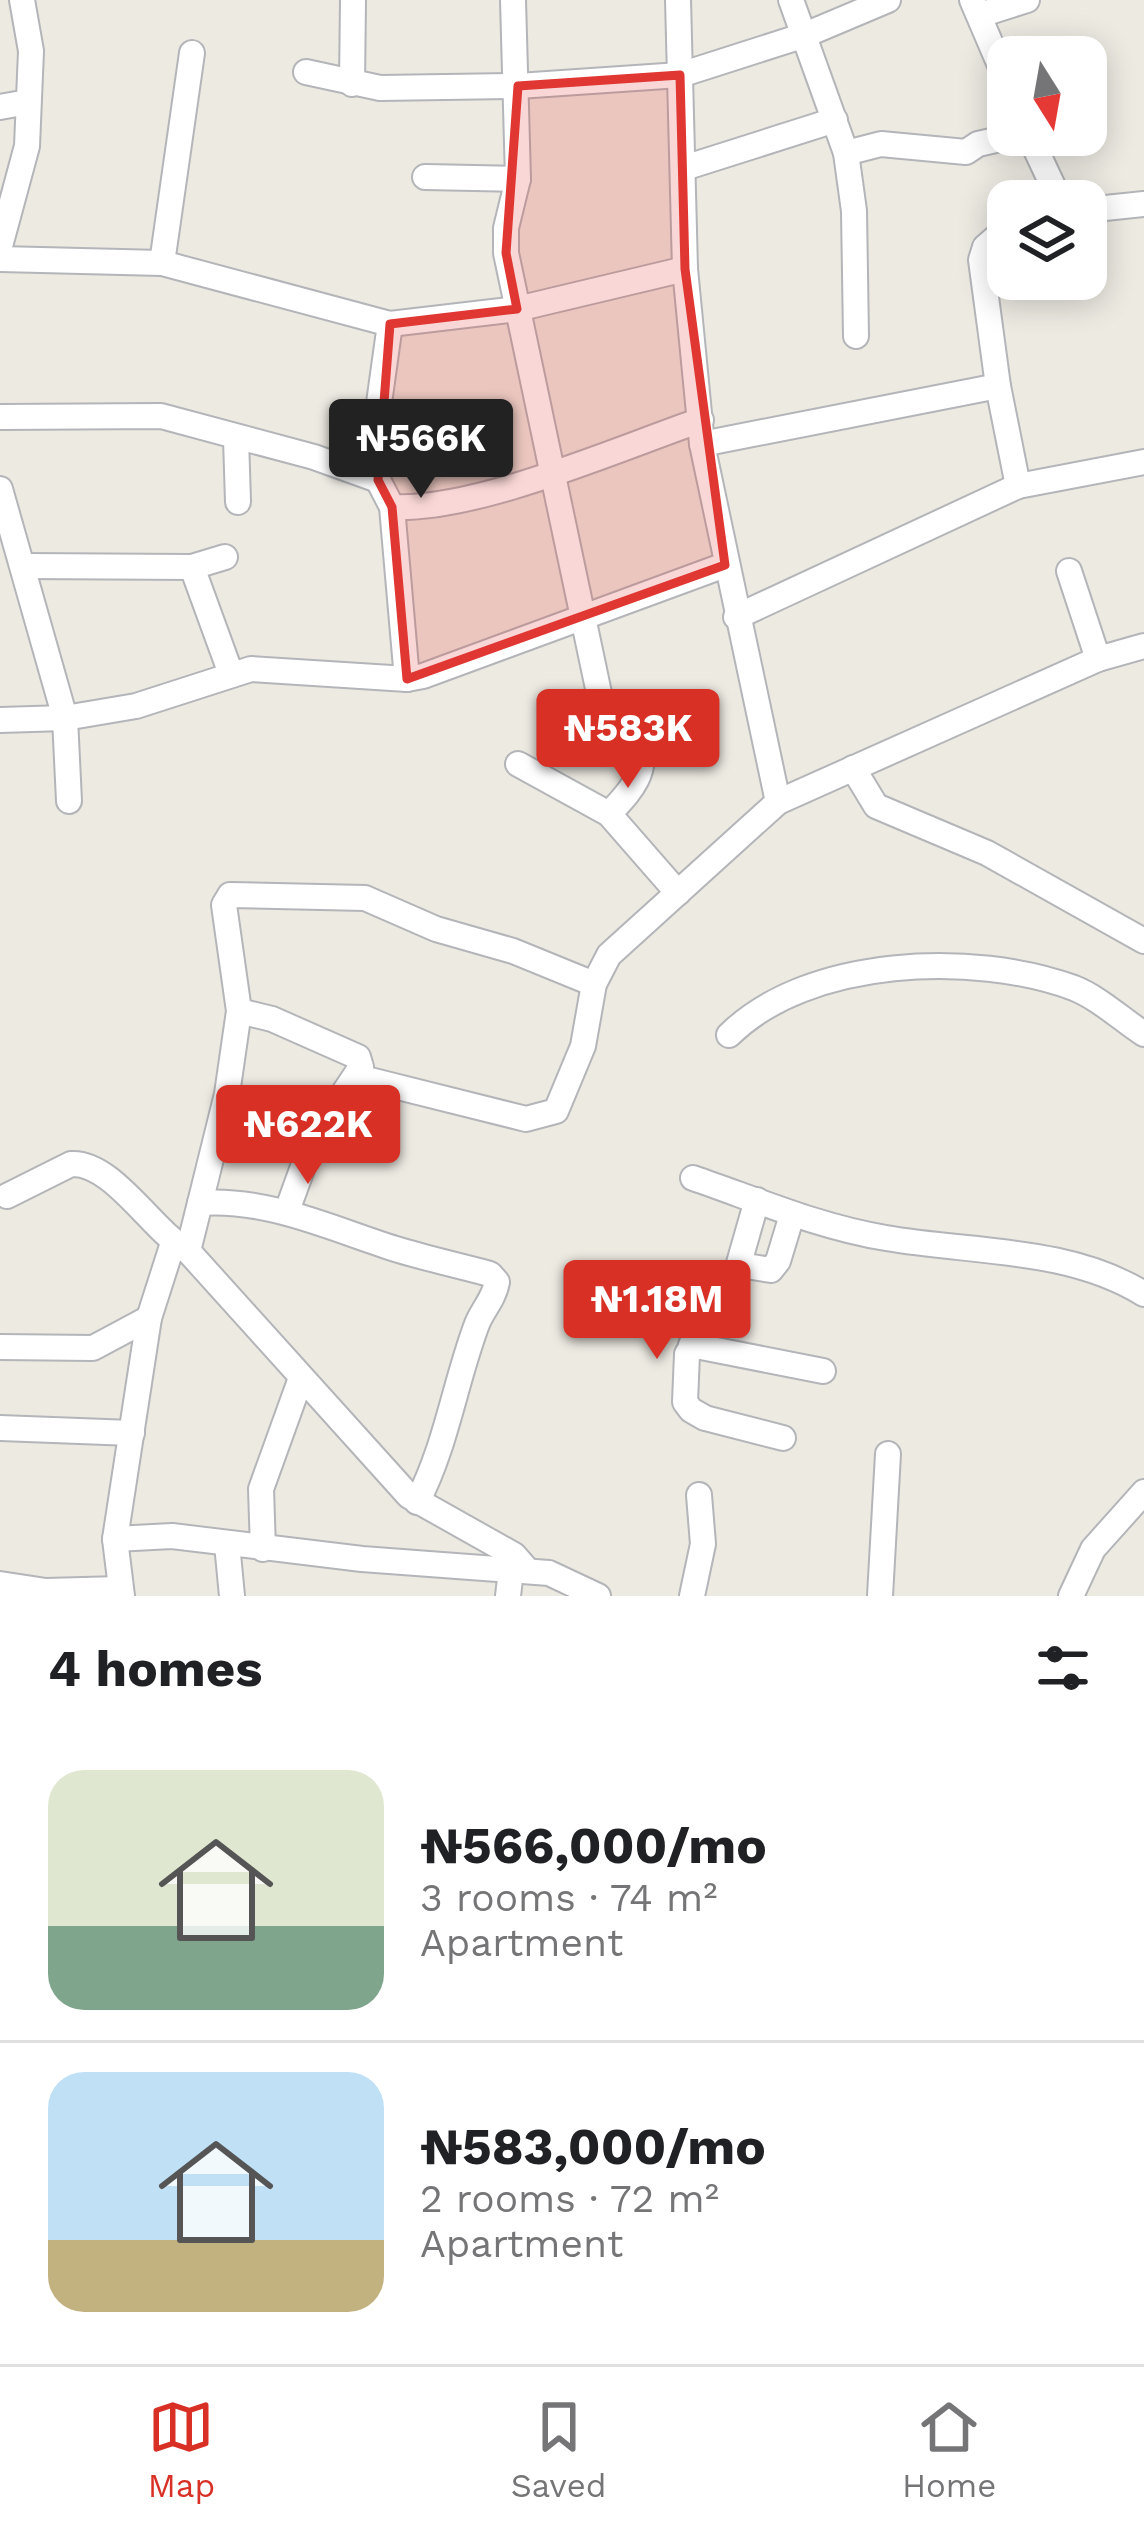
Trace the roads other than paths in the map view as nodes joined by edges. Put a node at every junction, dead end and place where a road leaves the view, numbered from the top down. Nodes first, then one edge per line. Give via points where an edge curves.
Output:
1 (22, 0) edge
2 (353, 0) edge
3 (513, 0) edge
4 (678, 0) edge
5 (791, 0) edge
6 (888, 0) edge
7 (1027, 0) edge
8 (976, 7) edge
9 (806, 34) junction
10 (988, 36) edge
11 (191, 53) dead end
12 (306, 72) dead end
13 (680, 75) junction
14 (352, 84) junction
15 (518, 86) junction
16 (28, 102) junction
17 (0, 107) edge
18 (835, 120) junction
19 (987, 142) edge
20 (846, 153) junction
21 (684, 168) junction
22 (424, 177) dead end
23 (518, 179) junction
24 (1144, 204) edge
25 (1107, 208) edge
26 (987, 245) edge
27 (0, 246) edge
28 (0, 260) edge
29 (162, 262) junction
30 (685, 269) junction
31 (517, 309) junction
32 (390, 324) junction
33 (856, 337) dead end
34 (998, 386) junction
35 (0, 417) edge
36 (702, 432) junction
37 (236, 439) junction
38 (1144, 462) edge
39 (550, 472) junction
40 (378, 480) junction
41 (1018, 486) junction
42 (0, 489) edge
43 (238, 502) dead end
44 (392, 507) junction
45 (225, 556) dead end
46 (725, 565) junction
47 (24, 566) junction
48 (192, 567) junction
49 (1069, 571) dead end
50 (736, 617) junction
51 (582, 620) junction
52 (1144, 646) edge
53 (1098, 659) junction
54 (231, 674) junction
55 (407, 679) junction
56 (603, 712) dead end
57 (65, 718) junction
58 (0, 720) edge
59 (640, 741) dead end
60 (518, 764) dead end
61 (853, 768) junction
62 (69, 801) dead end
63 (778, 802) junction
64 (609, 814) junction
65 (678, 893) junction
66 (1144, 941) edge
67 (594, 984) junction
68 (239, 1011) junction
69 (1144, 1034) edge
70 (729, 1035) dead end
71 (358, 1077) junction
72 (693, 1178) dead end
73 (8, 1196) dead end
74 (757, 1200) junction
75 (200, 1203) junction
76 (287, 1211) junction
77 (792, 1215) junction
78 (180, 1247) junction
79 (740, 1264) junction
80 (1144, 1294) edge
81 (149, 1318) junction
82 (691, 1345) junction
83 (0, 1347) edge
84 (823, 1371) dead end
85 (301, 1378) junction
86 (0, 1428) edge
87 (132, 1433) junction
88 (783, 1438) dead end
89 (888, 1454) dead end
90 (1144, 1492) edge
91 (699, 1496) dead end
92 (416, 1502) junction
93 (115, 1538) junction
94 (227, 1544) junction
95 (263, 1549) junction
96 (520, 1570) junction
97 (10, 1589) edge
98 (121, 1593) edge
99 (232, 1596) edge
100 (508, 1596) edge
101 (598, 1596) edge
102 (692, 1596) edge
103 (880, 1596) edge
104 (1071, 1596) edge

1 - 16 street
2 - 14 street
3 - 15 street
4 - 13 street
5 - 9 street
6 - 9 street
7 - 8 street
8 - 10 street
9 - 13 street
9 - 18 street
11 - 29 street
12 - 14 street
13 - 15 street
13 - 21 street
14 - 15 street
15 - 23 street
16 - 17 street
16 - 27 street via 27,146
18 - 20 street
18 - 21 street
19 - 20 street via 966,152 881,144
20 - 33 street
21 - 30 street
22 - 23 street
23 - 31 street via 506,241
24 - 25 street
26 - 34 street via 980,260
28 - 29 street
29 - 32 street
30 - 31 street
30 - 36 street
31 - 32 street
31 - 39 street
32 - 40 street
34 - 36 street
34 - 41 street
35 - 37 street via 161,416
36 - 39 street
36 - 46 street
37 - 40 street
37 - 43 street
38 - 41 street
39 - 44 street via 478,496
39 - 51 street
40 - 44 street
41 - 50 street
42 - 47 street
44 - 55 street
45 - 48 street
46 - 50 street
46 - 51 street
47 - 48 street
47 - 57 street
48 - 54 street
49 - 53 street
50 - 63 street
51 - 55 street
51 - 56 street
52 - 53 street
53 - 61 street
54 - 55 street
54 - 57 street via 136,706
57 - 58 street
57 - 62 street
59 - 64 street via 638,783
60 - 64 street
61 - 63 street
61 - 66 street via 876,806 987,853
63 - 65 street
64 - 65 street
65 - 67 street via 609,955
67 - 68 street via 365,898 238,894 224,905
67 - 71 street via 572,1076 556,1111 540,1118
68 - 71 street via 358,1058
68 - 75 street
69 - 70 street via 1077,989 962,964 852,975 775,1000
71 - 76 street via 313,1139
72 - 74 street
73 - 78 street via 82,1163
74 - 77 street
74 - 79 street
75 - 76 street
75 - 78 street
76 - 92 street via 497,1282
77 - 79 street via 771,1270
77 - 80 street via 884,1238 1063,1261
78 - 81 street
78 - 85 street
79 - 82 street
81 - 83 street via 93,1348
81 - 87 street
82 - 84 street
82 - 88 street via 691,1410
85 - 92 street
85 - 95 street via 262,1489
86 - 87 street
87 - 93 street
89 - 103 street
90 - 104 street via 1093,1549
91 - 102 street via 703,1544
92 - 96 street via 514,1555
93 - 94 street
93 - 98 street
94 - 95 street
94 - 99 street
95 - 96 street
96 - 100 street
96 - 101 street via 568,1579
97 - 98 street

